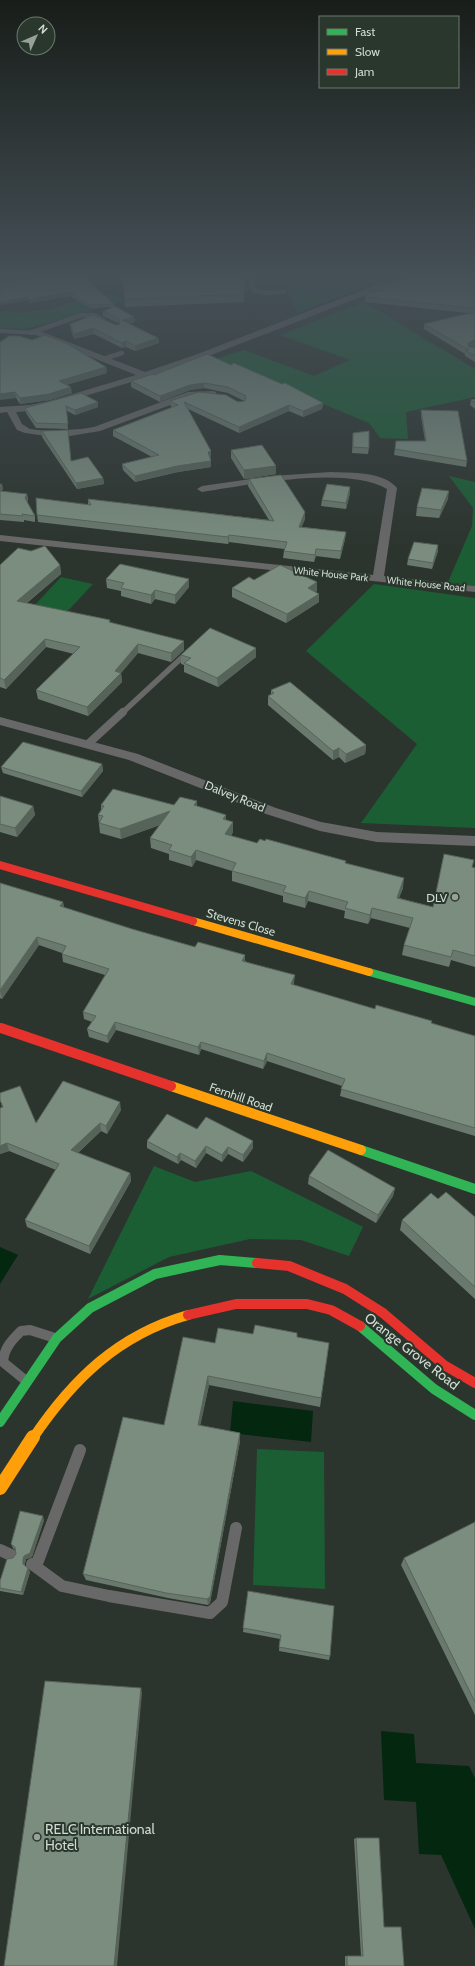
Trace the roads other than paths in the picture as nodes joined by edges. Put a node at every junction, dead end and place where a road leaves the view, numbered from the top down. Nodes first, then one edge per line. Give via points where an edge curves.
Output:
1 (129, 369) edge
2 (163, 369) edge
3 (145, 375) junction
4 (222, 396) edge
5 (0, 410) edge
6 (11, 410) junction
7 (202, 489) dead end
8 (0, 538) edge
9 (25, 540) junction
10 (15, 552) edge
11 (378, 579) junction
12 (475, 589) edge
13 (196, 644) edge
14 (0, 721) edge
15 (88, 744) junction
16 (475, 841) edge
17 (0, 866) edge
18 (475, 1002) edge
19 (0, 1028) edge
20 (475, 1189) edge
21 (57, 1338) junction
22 (26, 1381) junction
23 (475, 1383) edge
24 (475, 1415) edge
25 (0, 1422) edge
26 (80, 1450) dead end
27 (0, 1488) edge
28 (236, 1528) dead end

1 - 3 street
2 - 3 street
3 - 6 street via 52,403
4 - 6 street via 191,394 83,432 27,431 18,425
5 - 6 street
7 - 11 street, White House Park via 303,475 370,477 384,481 392,488
8 - 9 street, White House Park
9 - 10 street
9 - 11 street, White House Park
11 - 12 street, White House Road
13 - 15 lane
14 - 15 street, Dalvey Road
15 - 16 street, Dalvey Road via 151,763 281,814 344,832
17 - 18 street, Stevens Close
19 - 20 street, Fernhill Road
21 - 22 street, Orange Grove Road
21 - 22 lane via 30,1330 21,1331 10,1342 3,1352 3,1362 7,1368
21 - 23 street, Orange Grove Road via 90,1308 155,1274 220,1260 289,1266 345,1289 383,1313 444,1365
22 - 25 street, Orange Grove Road
24 - 27 street, Orange Grove Road via 434,1389 365,1329 331,1310 307,1304 236,1304 170,1319 144,1330 115,1349 86,1373 55,1407
26 - 28 lane via 34,1565 62,1586 210,1613 222,1602

